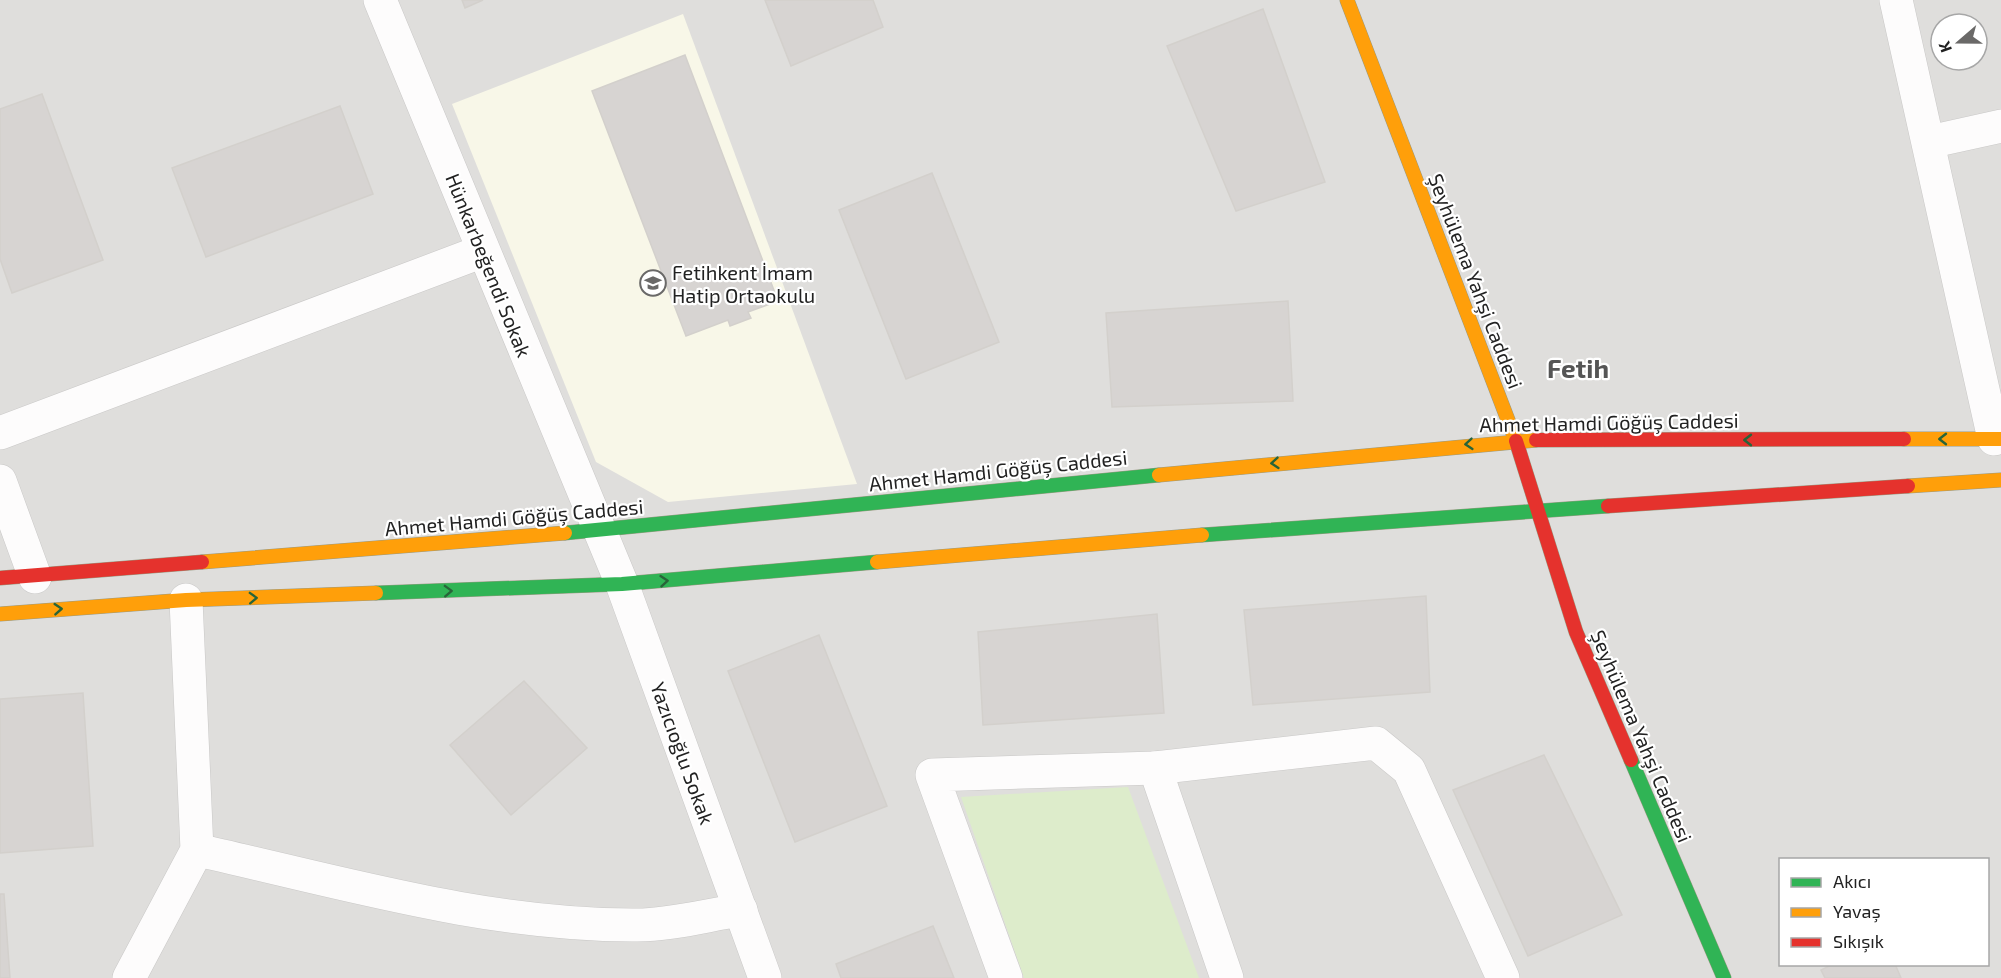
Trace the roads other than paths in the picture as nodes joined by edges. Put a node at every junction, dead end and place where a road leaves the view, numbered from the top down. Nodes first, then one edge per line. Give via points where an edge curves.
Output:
1 (380, 0) edge
2 (1347, 0) edge
3 (1896, 0) edge
4 (2001, 126) edge
5 (1929, 142) junction
6 (483, 251) junction
7 (0, 433) edge
8 (1998, 439) edge
9 (1516, 440) junction
10 (2001, 480) edge
11 (0, 481) edge
12 (1537, 509) junction
13 (597, 530) junction
14 (35, 577) junction
15 (0, 578) edge
16 (621, 584) junction
17 (186, 600) junction
18 (0, 614) edge
19 (1155, 768) junction
20 (197, 850) junction
21 (741, 910) junction
22 (129, 978) edge
23 (765, 978) edge
24 (1006, 978) edge
25 (1227, 978) edge
26 (1503, 978) edge
27 (1724, 978) edge

1 - 6 street, Hünkarbeğendi Sokak
2 - 9 street, Şeyhülema Yahşi Caddesi
3 - 5 street
4 - 5 street
5 - 8 street
6 - 7 street
6 - 13 street, Hünkarbeğendi Sokak
8 -> 9 street, Ahmet Hamdi Göğüş Caddesi
9 - 12 street, Şeyhülema Yahşi Caddesi
9 -> 13 street, Ahmet Hamdi Göğüş Caddesi
10 - 12 street
11 - 14 street
16 -> 12 street
12 - 27 street, Şeyhülema Yahşi Caddesi via 1576,632
13 - 14 street, Ahmet Hamdi Göğüş Caddesi
13 - 16 street, Yazıcıoğlu Sokak
14 - 15 street, Ahmet Hamdi Göğüş Caddesi
17 -> 16 street
16 - 21 street, Yazıcıoğlu Sokak
18 -> 17 street
17 - 20 street
19 - 24 street via 932,775
19 - 25 street
19 - 26 street via 1376,743 1409,770
20 - 21 street via 462,909 549,921 639,925
20 - 22 street
21 - 23 street, Yazıcıoğlu Sokak

